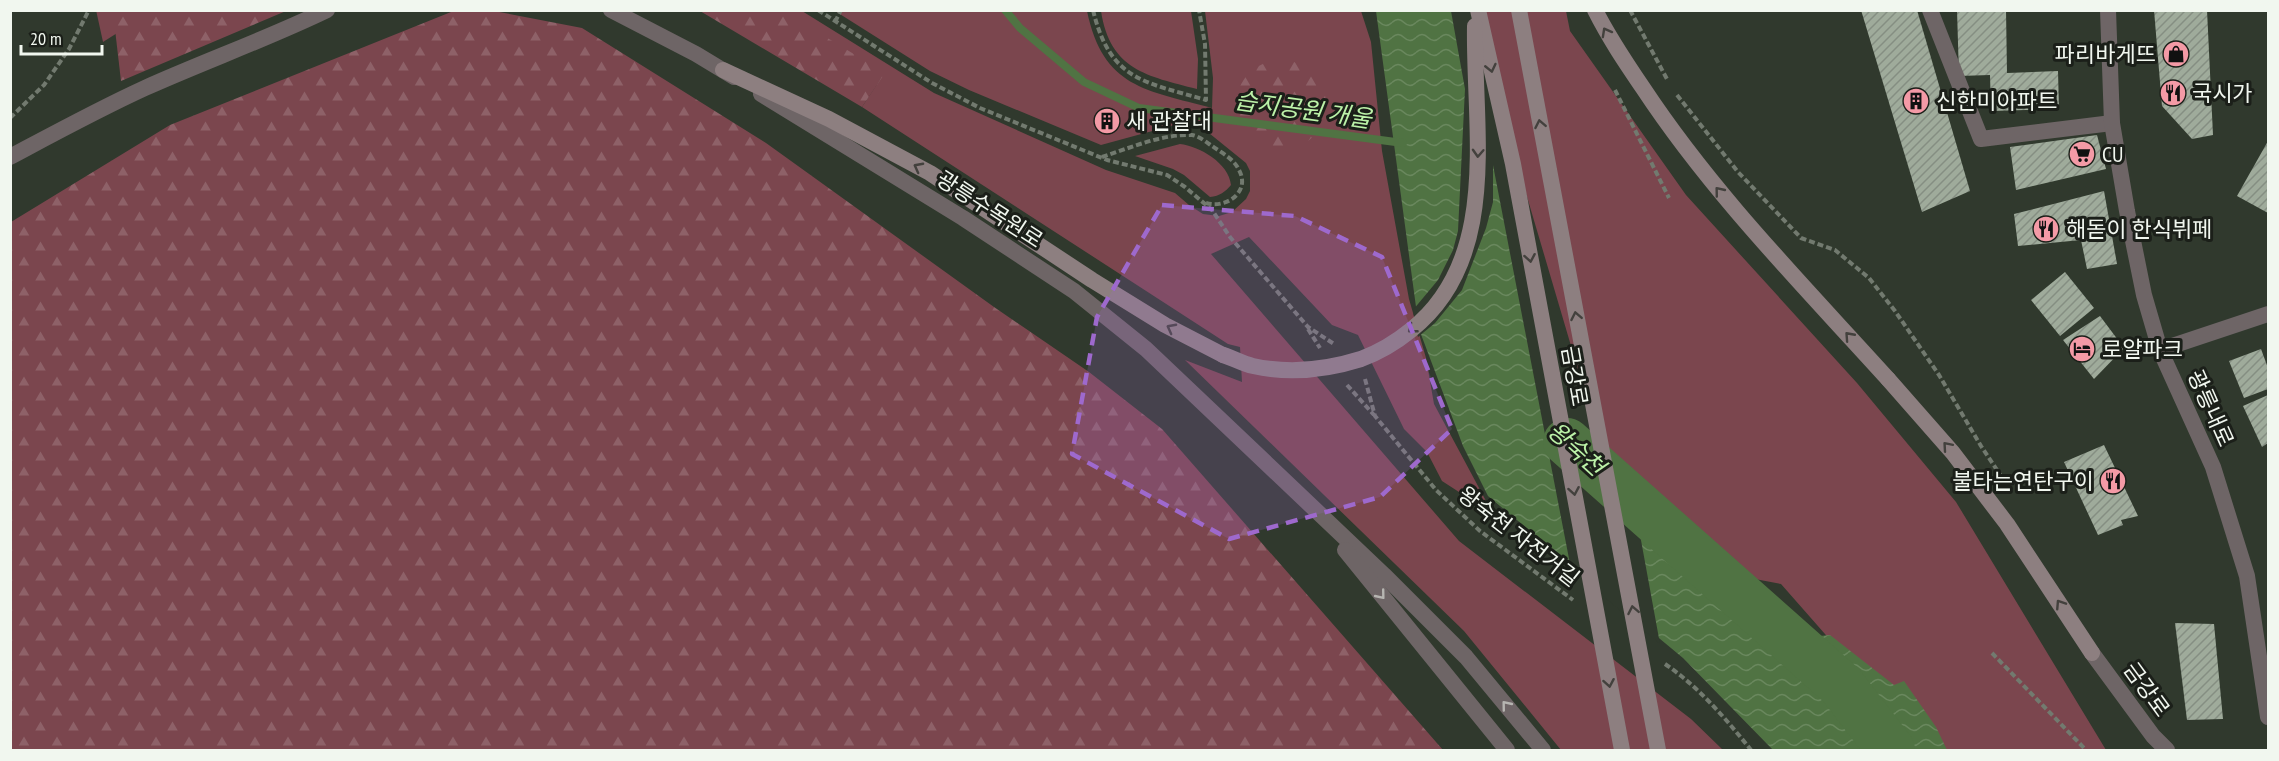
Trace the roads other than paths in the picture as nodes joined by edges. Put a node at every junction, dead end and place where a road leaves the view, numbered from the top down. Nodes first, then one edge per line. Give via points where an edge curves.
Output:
1 (327, 10) edge
2 (611, 10) edge
3 (1477, 10) edge
4 (1519, 10) edge
5 (1596, 10) edge
6 (1930, 10) edge
7 (2108, 10) edge
8 (723, 70) junction
9 (2112, 123) junction
10 (10, 157) edge
11 (2268, 314) edge
12 (2160, 350) junction
13 (1305, 500) junction
14 (2092, 653) joint
15 (2268, 717) edge
16 (1507, 750) edge
17 (1543, 750) edge
18 (1622, 750) edge
19 (1658, 750) edge
20 (2167, 750) edge

1 - 10 street via 147,88
2 - 8 street, 광릉수목원로
3 -> 8 main road, bridge via 1474,67 1479,140 1475,206 1467,247 1447,292 1423,321 1380,352 1320,369 1252,366 1224,355 1165,325 1092,280 930,173 829,119
3 -> 18 main road, 금강로, bridge via 1513,164
19 -> 4 main road, 금강로, bridge
14 -> 5 main road, bridge via 2007,524 1953,453 1743,220 1673,134 1607,34
6 - 9 street via 1981,139
7 - 9 street, 광릉내로
8 - 13 street, 광릉수목원로 via 1074,291 1146,349
9 - 12 street, 광릉내로 via 2144,295
11 - 12 street
12 - 15 street, 광릉내로 via 2213,467 2247,576
13 -> 16 street
17 -> 13 street via 1467,657
14 - 20 street, 금강로

